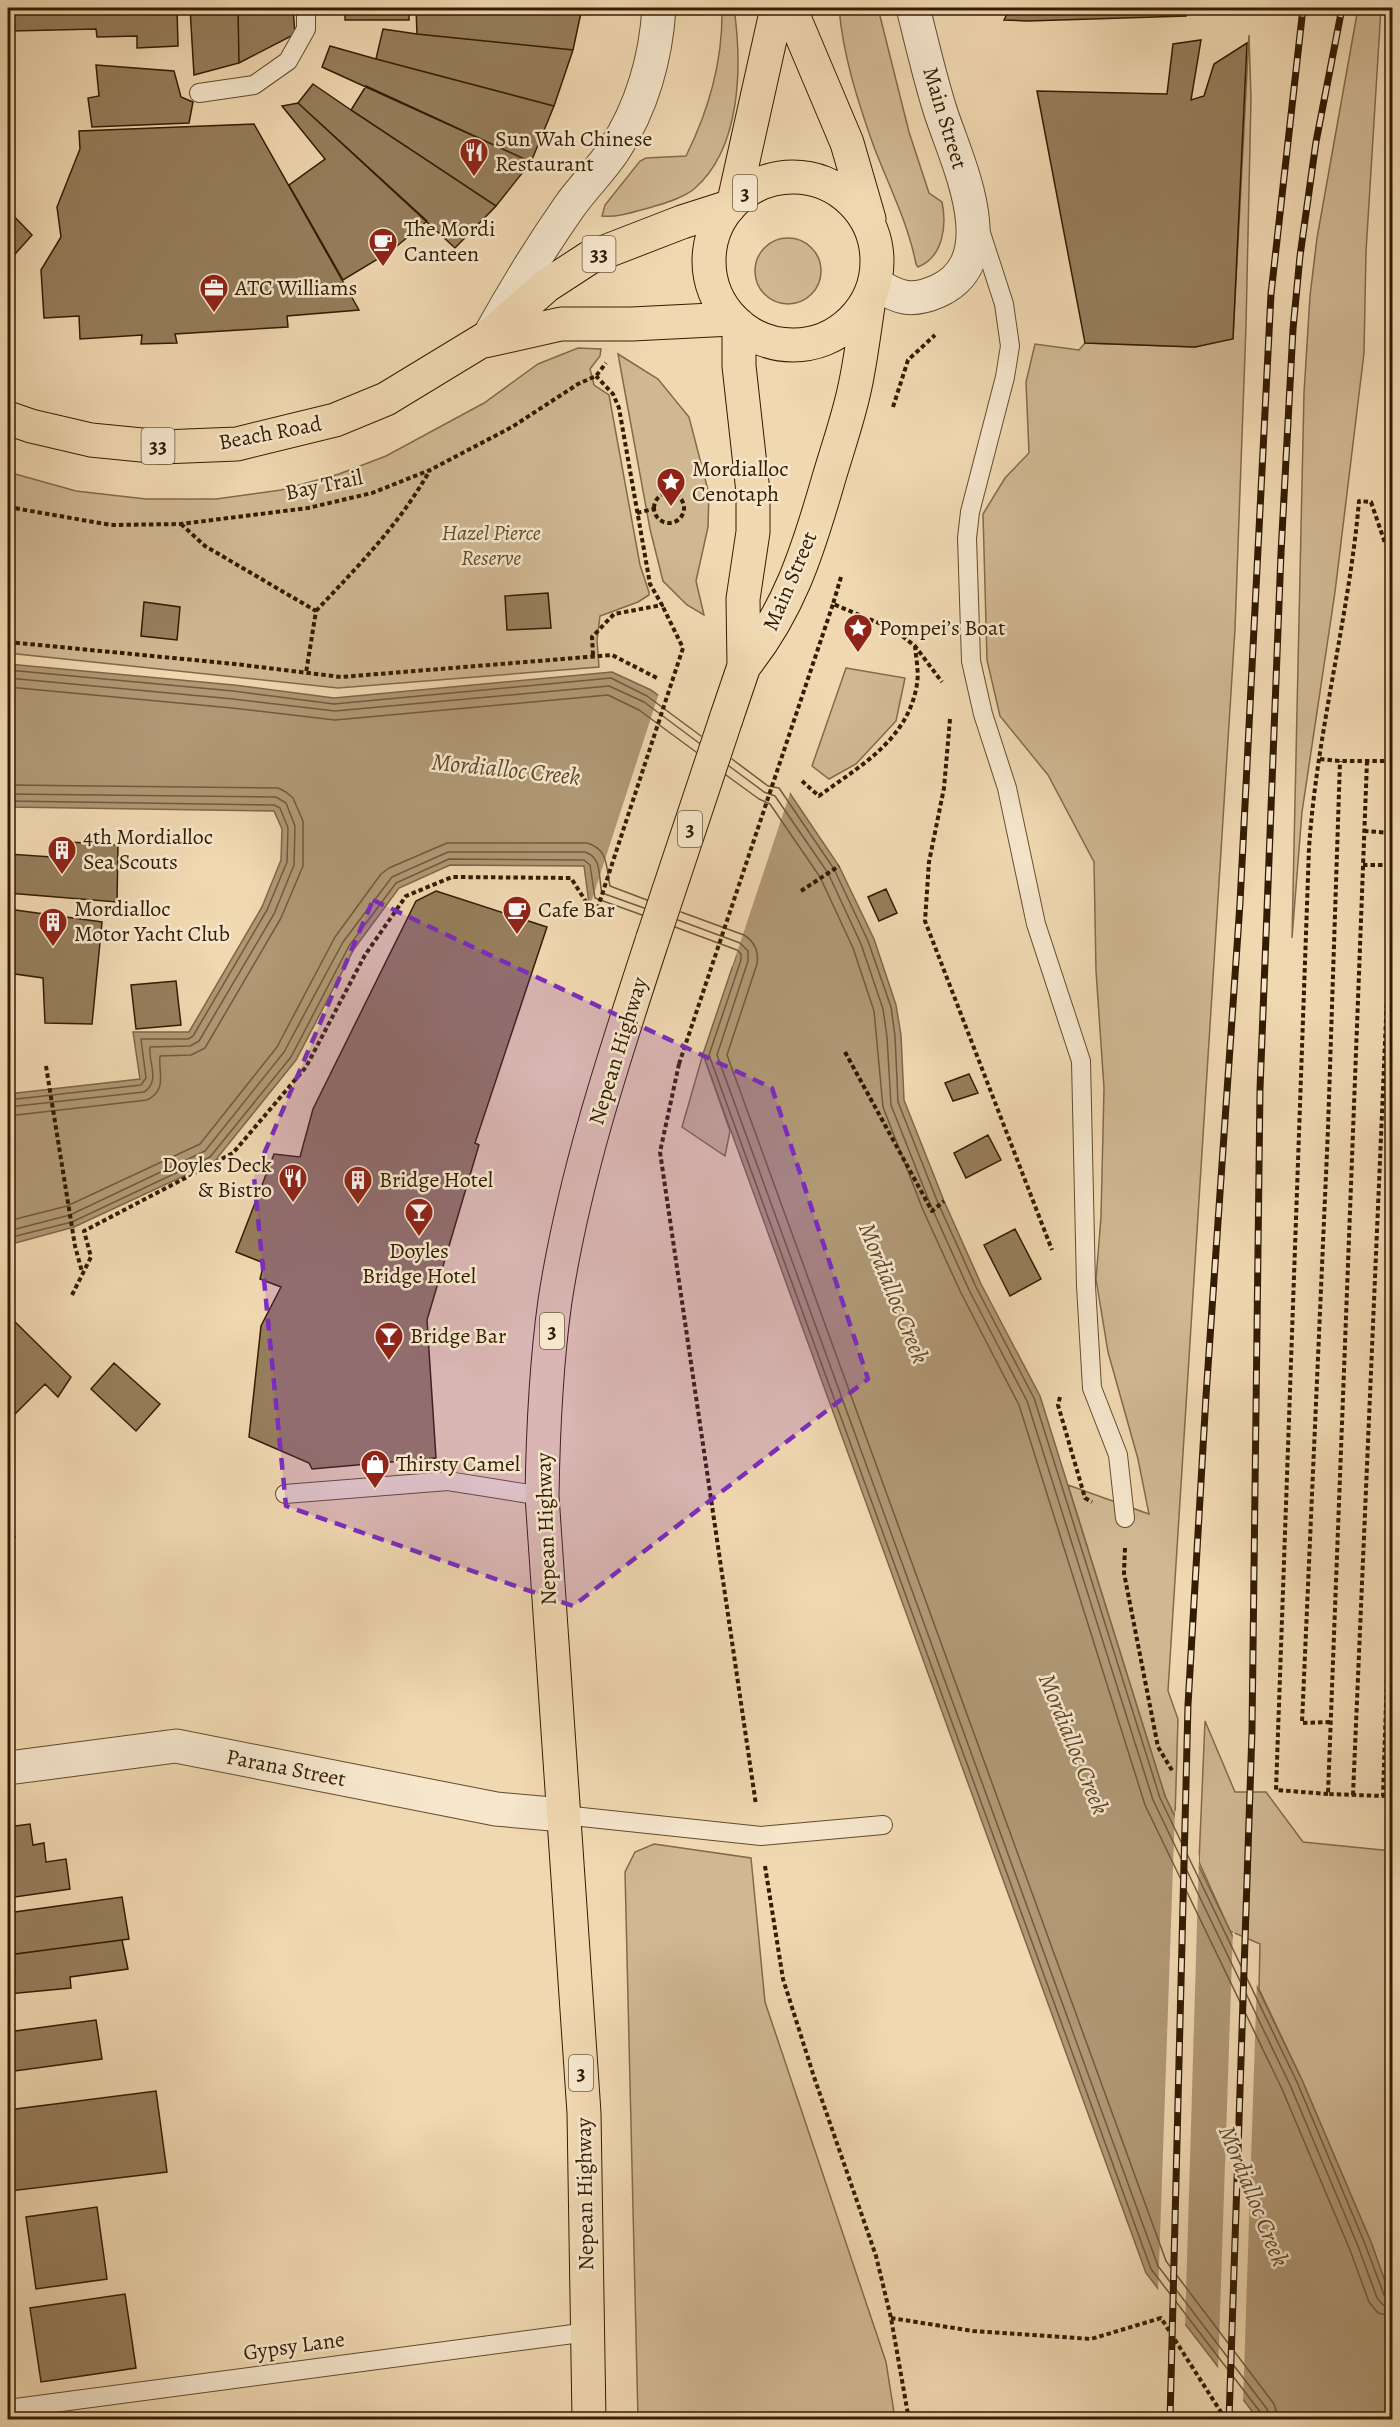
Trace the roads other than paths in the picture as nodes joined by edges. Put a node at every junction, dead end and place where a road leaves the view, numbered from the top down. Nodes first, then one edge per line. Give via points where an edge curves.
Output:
1 (306, 8) edge
2 (659, 8) edge
3 (777, 8) edge
4 (790, 8) edge
5 (913, 8) edge
6 (199, 93) dead end
7 (970, 199) junction
8 (732, 204) junction
9 (872, 230) junction
10 (872, 291) junction
11 (736, 322) junction
12 (484, 340) junction
13 (8, 418) edge
14 (744, 666) junction
15 (285, 1494) dead end
16 (542, 1496) junction
17 (1125, 1518) road end
18 (8, 1768) edge
19 (563, 1815) junction
20 (884, 1825) dead end
21 (588, 2332) junction
22 (8, 2409) edge
23 (590, 2420) edge

1 - 6 lane via 306,29 288,61 254,85
2 - 12 street via 648,75 631,121 613,152 542,246
3 - 8 main road, 3
4 - 9 main road, 3 via 847,143
5 - 7 street, Main Street via 936,98
7 - 10 street, Main Street via 972,248 966,266 954,282 918,298
7 - 17 lane via 1004,304 1010,346 970,512 967,548 971,661 1006,788 1035,924 1081,1061 1092,1388 1118,1455
8 - 9 main road, 3 via 745,192 770,181 811,179 847,197
8 - 11 main road, 3 via 721,218 711,243 710,270 717,296
8 - 12 main road, Beach Road / 33 via 589,258 546,286
9 - 10 main road, 3 via 877,257
10 - 11 main road, 3 via 853,321 842,330 804,345 763,340
10 - 14 main road, Main Street / 3 via 854,390 813,532 779,615
11 - 12 main road, Beach Road / 33 via 561,324
11 - 14 main road, Main Street / 3 via 754,503 743,599
12 - 13 main road, Beach Road / 33 via 386,399 335,420 237,444 162,447 91,441
14 - 16 main road, Nepean Highway / 3, bridge via 620,1037 582,1168 555,1302
15 - 16 lane via 448,1481
16 - 19 main road, Nepean Highway / 3
18 - 19 street, Parana Street via 176,1746 487,1807
19 - 20 lane via 761,1836
19 - 21 main road, Nepean Highway / 3 via 583,2103
21 - 22 lane, Gypsy Lane
21 - 23 main road, Nepean Highway / 3

